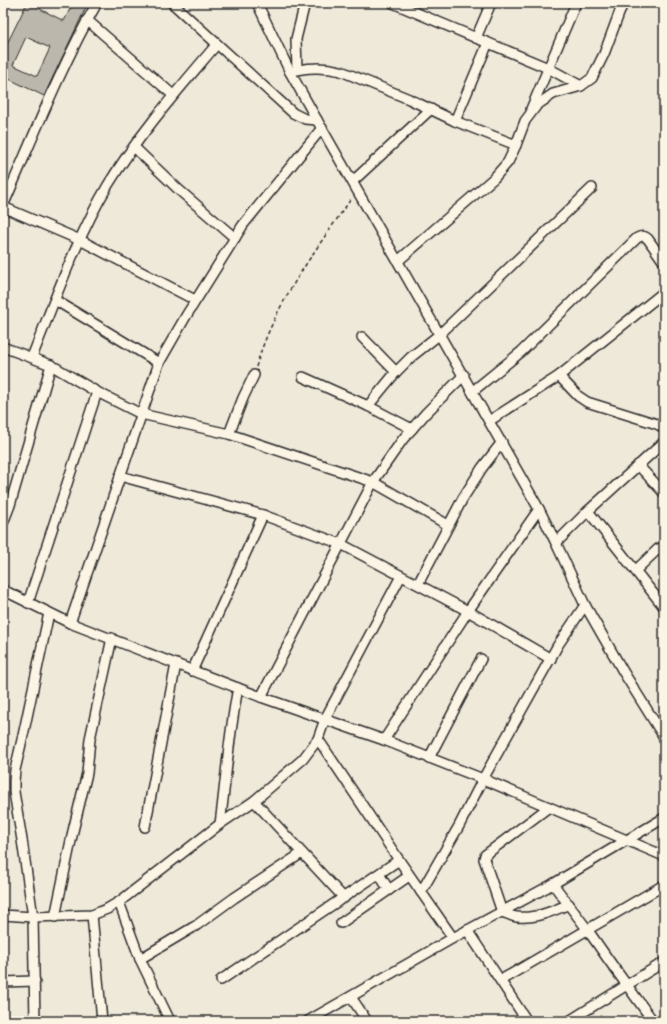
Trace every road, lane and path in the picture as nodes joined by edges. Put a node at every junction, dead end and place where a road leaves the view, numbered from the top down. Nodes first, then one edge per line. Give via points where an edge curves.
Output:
1 (96, 3) edge
2 (172, 3) edge
3 (256, 3) edge
4 (305, 3) edge
5 (393, 3) edge
6 (491, 3) edge
7 (576, 3) edge
8 (623, 3) edge
9 (409, 6) edge
10 (87, 20) junction
11 (476, 38) junction
12 (488, 43) junction
13 (217, 44) junction
14 (548, 68) junction
15 (294, 71) junction
16 (581, 86) junction
17 (173, 95) junction
18 (430, 110) junction
19 (455, 121) junction
20 (525, 122) junction
21 (319, 124) junction
22 (516, 145) junction
23 (134, 147) junction
24 (353, 181) junction
25 (592, 188) dead end
26 (357, 190) junction
27 (3, 207) edge
28 (234, 238) junction
29 (80, 240) junction
30 (398, 261) junction
31 (664, 262) edge
32 (664, 292) edge
33 (55, 300) junction
34 (196, 300) junction
35 (440, 334) junction
36 (362, 337) dead end
37 (3, 348) edge
38 (32, 358) junction
39 (158, 363) junction
40 (51, 365) junction
41 (396, 372) junction
42 (254, 375) joint
43 (464, 375) junction
44 (559, 376) junction
45 (303, 377) dead end
46 (473, 391) junction
47 (97, 392) junction
48 (368, 406) junction
49 (140, 414) junction
50 (489, 421) junction
51 (662, 425) edge
52 (412, 429) junction
53 (229, 434) junction
54 (502, 442) junction
55 (664, 442) edge
56 (638, 466) junction
57 (120, 476) junction
58 (373, 482) junction
59 (664, 493) edge
60 (539, 509) junction
61 (588, 511) junction
62 (264, 515) junction
63 (3, 523) edge
64 (448, 526) junction
65 (556, 542) junction
66 (342, 544) junction
67 (664, 547) edge
68 (636, 570) junction
69 (401, 576) junction
70 (418, 584) junction
71 (3, 590) edge
72 (28, 603) junction
73 (585, 605) junction
74 (664, 607) edge
75 (468, 611) junction
76 (49, 613) junction
77 (70, 623) junction
78 (112, 638) junction
79 (481, 659) dead end
80 (551, 659) junction
81 (176, 664) junction
82 (192, 671) junction
83 (238, 688) junction
84 (261, 697) junction
85 (325, 719) junction
86 (664, 737) edge
87 (318, 739) junction
88 (384, 740) junction
89 (429, 758) junction
90 (483, 779) junction
91 (254, 801) junction
92 (549, 807) junction
93 (664, 818) edge
94 (220, 824) junction
95 (145, 827) dead end
96 (627, 840) junction
97 (302, 853) junction
98 (664, 856) edge
99 (398, 860) junction
100 (379, 874) junction
101 (409, 876) junction
102 (553, 884) junction
103 (664, 885) edge
104 (389, 890) junction
105 (421, 892) junction
106 (344, 898) junction
107 (119, 902) junction
108 (569, 904) junction
109 (502, 912) junction
110 (3, 915) edge
111 (92, 915) junction
112 (33, 917) junction
113 (55, 917) junction
114 (341, 923) dead end
115 (588, 929) junction
116 (467, 930) junction
117 (453, 938) junction
118 (140, 959) junction
119 (664, 962) edge
120 (222, 980) dead end
121 (501, 980) junction
122 (35, 981) junction
123 (3, 982) edge
124 (627, 985) junction
125 (351, 997) junction
126 (35, 1021) edge
127 (102, 1021) edge
128 (170, 1021) edge
129 (308, 1021) edge
130 (367, 1021) edge
131 (527, 1021) edge
132 (570, 1021) edge
133 (653, 1021) edge

1 - 10 street
2 - 13 street
3 - 15 street
4 - 15 street via 296,39
5 - 9 street
6 - 11 street
7 - 14 street
8 - 16 street via 592,78
9 - 11 street
10 - 17 street
10 - 27 street via 40,118
11 - 12 street
12 - 14 street
12 - 19 street
13 - 17 street
13 - 21 street via 293,114
14 - 16 street
14 - 20 street
15 - 18 street via 341,71
15 - 21 street
16 - 20 street via 546,98 537,105
17 - 23 street
18 - 19 street
18 - 24 street
19 - 22 street
20 - 22 street
21 - 24 street
21 - 28 street
22 - 30 street via 508,162 494,178
23 - 28 street
23 - 29 street via 108,185
24 - 26 street
25 - 35 street
26 - 30 street
26 - 42 path via 303,268 284,302 271,327
27 - 29 street
28 - 34 street
29 - 33 street
29 - 34 street
30 - 35 street
31 - 46 street via 646,237 637,238 551,325
32 - 44 street
33 - 38 street
33 - 39 street
34 - 39 street
35 - 41 street
35 - 43 street
36 - 41 street
37 - 38 street
38 - 40 street
39 - 49 street
40 - 47 street
40 - 63 street
41 - 48 street
42 - 53 street
43 - 46 street
43 - 52 street
44 - 50 street
44 - 51 street via 587,402
45 - 48 street
46 - 50 street
47 - 49 street
47 - 72 street
48 - 52 street
49 - 53 street
49 - 57 street
50 - 54 street
52 - 58 street
53 - 58 street
54 - 60 street
54 - 64 street via 470,486
55 - 56 street
56 - 59 street
56 - 61 street
57 - 62 street
57 - 77 street
58 - 64 street
58 - 66 street
60 - 65 street
60 - 75 street
61 - 65 street
61 - 68 street
62 - 66 street
62 - 82 street
64 - 70 street
65 - 73 street
66 - 69 street
66 - 84 street
67 - 68 street via 658,549
68 - 74 street
69 - 70 street
69 - 85 street
70 - 75 street
71 - 72 street
72 - 76 street
73 - 80 street
73 - 86 street
75 - 80 street
75 - 88 street
76 - 77 street
76 - 112 street via 14,781
77 - 78 street
78 - 81 street
78 - 113 street via 90,739 87,773
79 - 89 street
80 - 90 street
81 - 82 street
81 - 95 street
82 - 83 street
83 - 84 street
83 - 94 street
84 - 85 street
85 - 87 street
85 - 88 street
87 - 91 street via 303,759
87 - 99 street
88 - 89 street
89 - 90 street
90 - 92 street
90 - 105 street
91 - 94 street
91 - 97 street
92 - 96 street
92 - 109 street via 485,855 484,859
93 - 96 street
94 - 107 street
96 - 98 street
96 - 102 street
97 - 106 street
97 - 118 street via 197,925
99 - 100 street
99 - 101 street
100 - 104 street
100 - 106 street
101 - 104 street
101 - 105 street
102 - 108 street
102 - 109 street
103 - 115 street
104 - 114 street
105 - 117 street
106 - 120 street
107 - 111 street
107 - 118 street
108 - 109 street via 534,916 516,917
108 - 115 street
109 - 116 street
110 - 112 street
111 - 113 street
111 - 127 street
112 - 113 street
112 - 122 street
115 - 121 street
115 - 124 street
116 - 117 street
116 - 121 street
117 - 125 street
118 - 128 street
119 - 124 street
121 - 131 street
122 - 123 street
122 - 126 street
124 - 132 street
124 - 133 street
125 - 129 street
125 - 130 street

